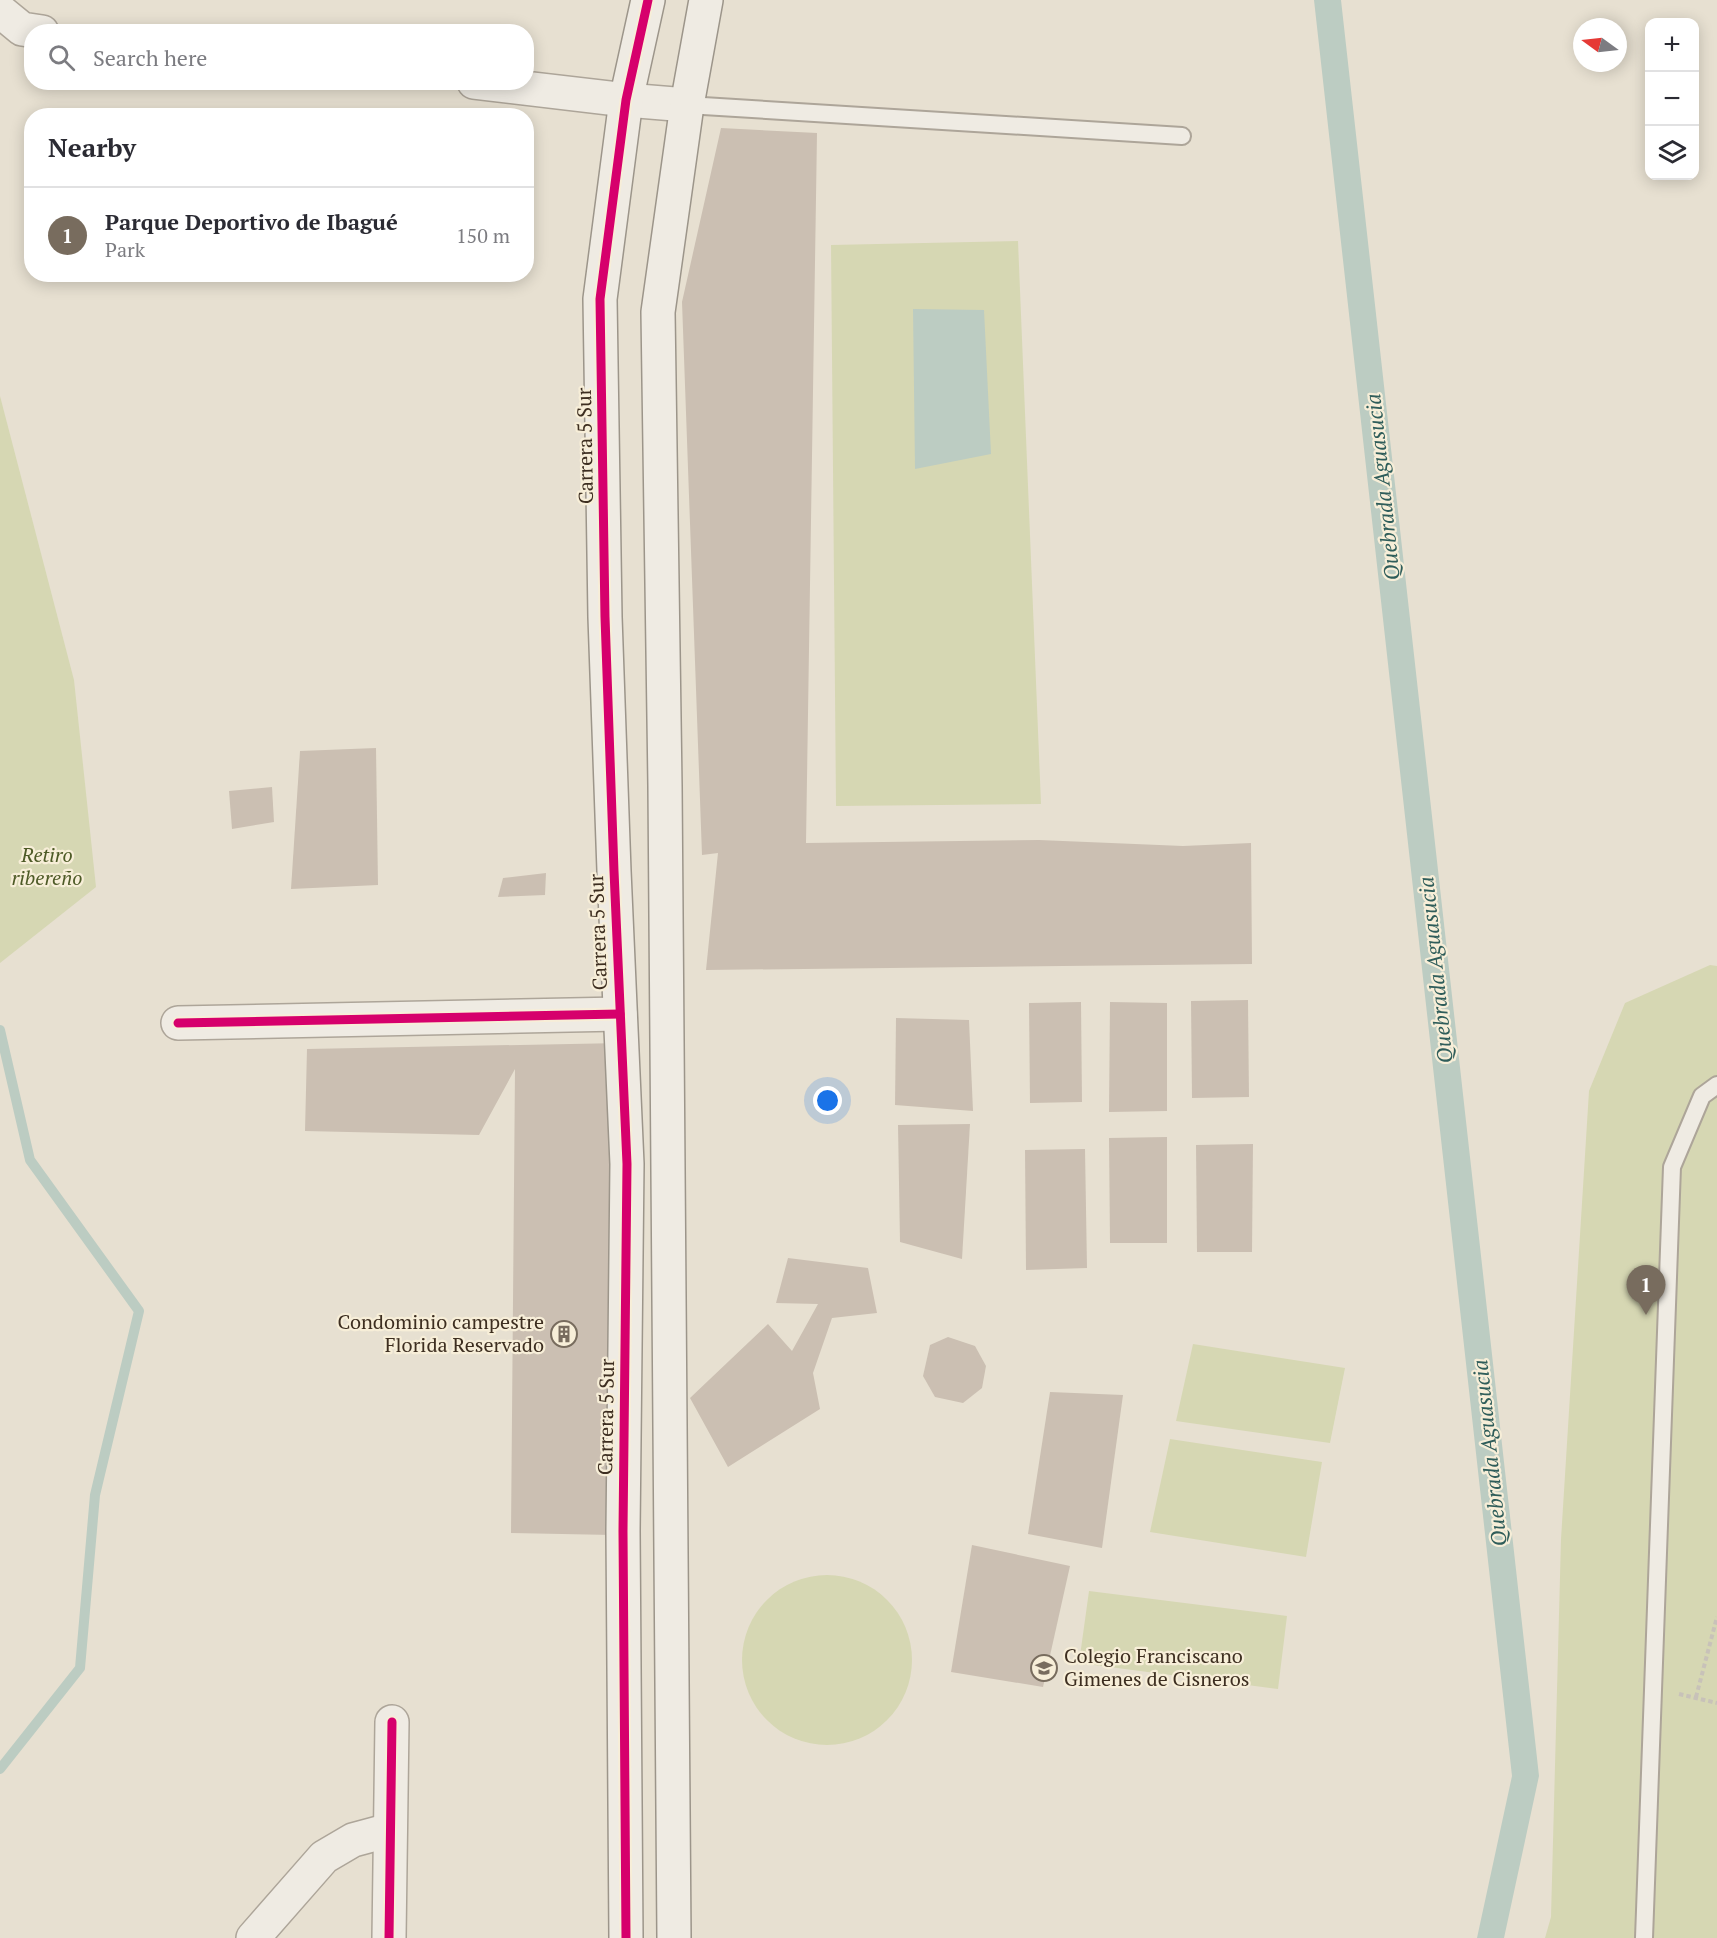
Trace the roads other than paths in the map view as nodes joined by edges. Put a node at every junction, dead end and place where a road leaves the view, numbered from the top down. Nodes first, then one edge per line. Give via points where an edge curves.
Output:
1 (648, 0) edge
2 (706, 0) edge
3 (0, 11) edge
4 (24, 29) edge
5 (534, 89) edge
6 (626, 100) junction
7 (687, 105) junction
8 (1182, 136) dead end
9 (620, 1014) junction
10 (178, 1023) dead end
11 (1717, 1085) edge
12 (392, 1722) dead end
13 (390, 1830) junction
14 (253, 1938) edge
15 (389, 1938) edge
16 (626, 1938) edge
17 (674, 1938) edge
18 (1644, 1938) edge

1 - 6 street, Carrera 5 Sur
2 - 7 street
3 - 4 street
5 - 6 street
6 - 7 street
6 - 9 street, Carrera 5 Sur via 600,299 605,617
7 - 8 lane
7 - 17 street via 658,312
9 - 10 street
9 - 16 street, Carrera 5 Sur via 627,1164 623,1531
11 - 18 lane via 1702,1096 1672,1167
12 - 13 street
13 - 14 street via 353,1840 324,1857
13 - 15 street

